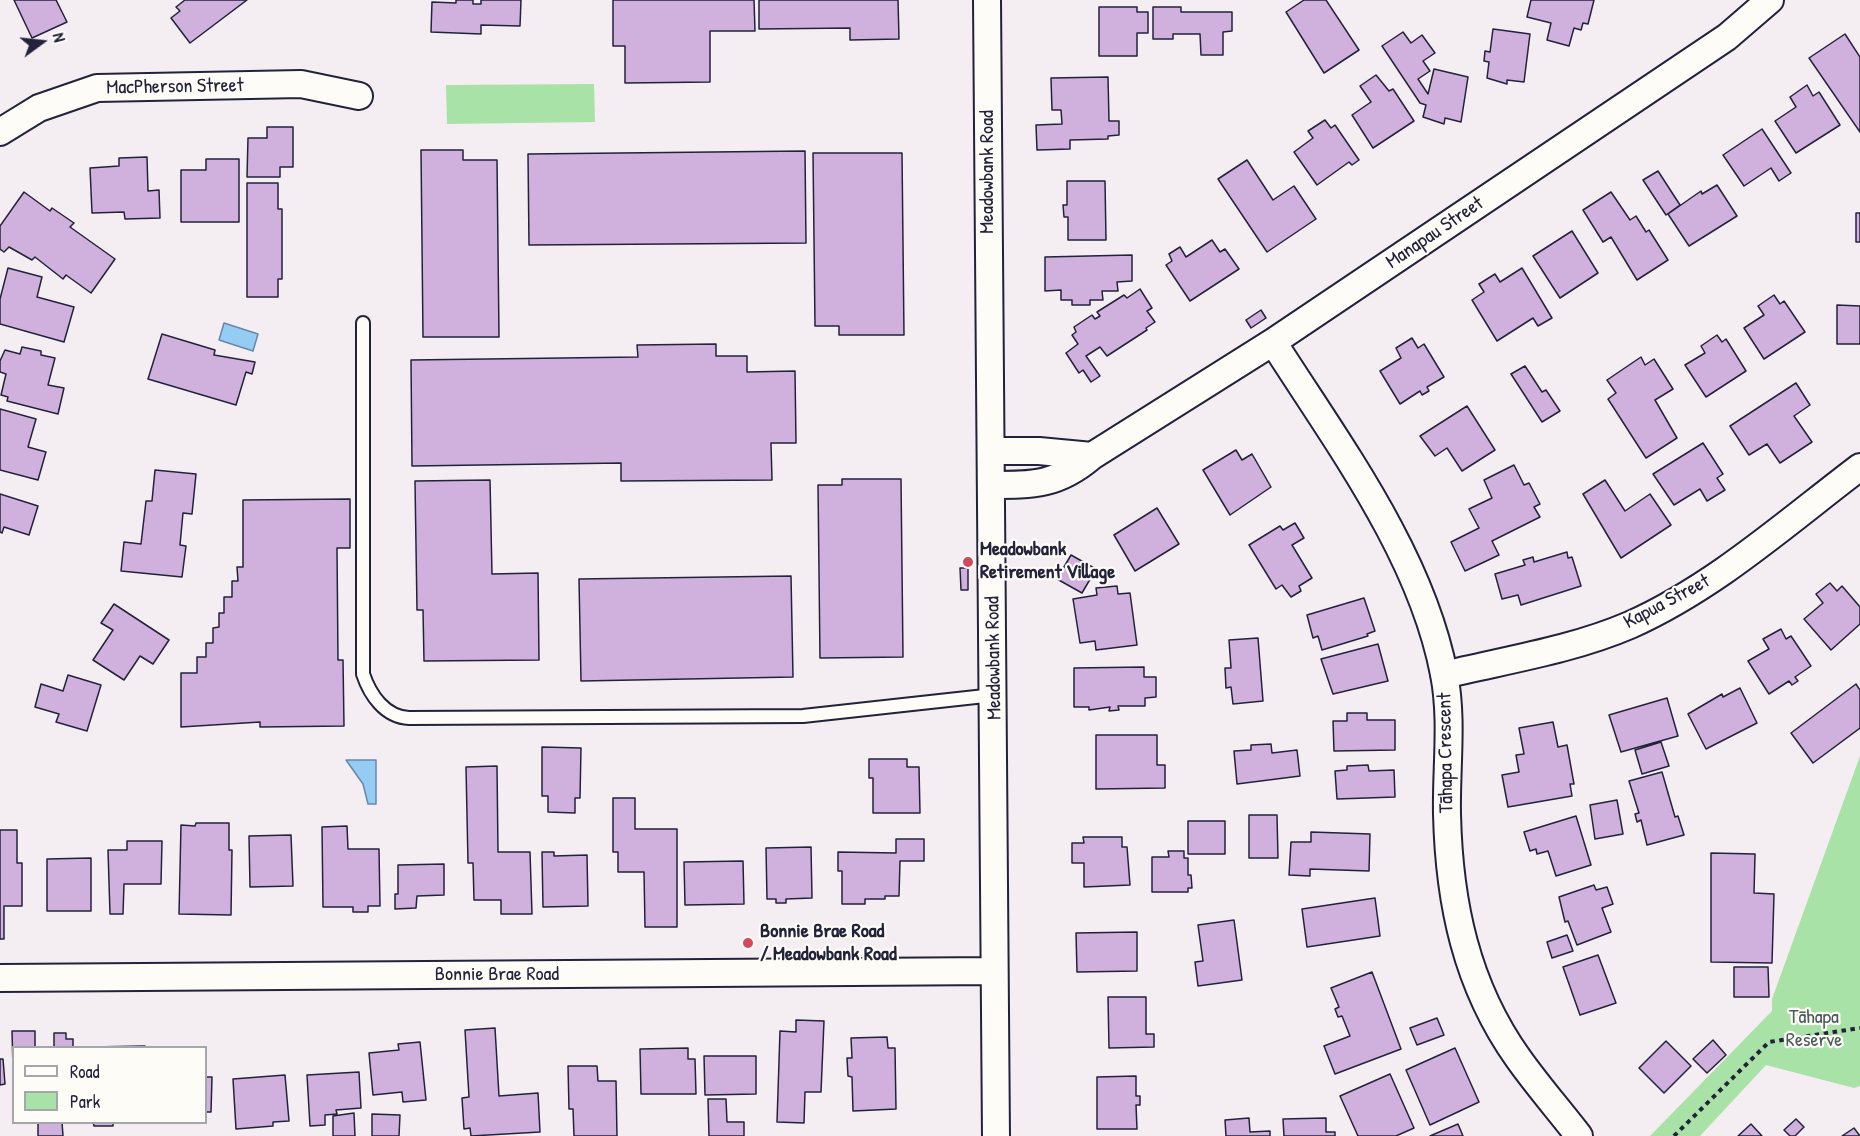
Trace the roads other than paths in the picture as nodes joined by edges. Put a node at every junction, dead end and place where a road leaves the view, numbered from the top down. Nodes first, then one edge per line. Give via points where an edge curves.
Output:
1 (987, 0) edge
2 (1770, 0) edge
3 (359, 96) dead end
4 (0, 132) edge
5 (363, 323) dead end
6 (1273, 342) junction
7 (991, 451) junction
8 (1092, 456) junction
9 (1860, 467) edge
10 (991, 485) junction
11 (1444, 675) junction
12 (994, 695) junction
13 (994, 972) junction
14 (0, 978) edge
15 (996, 1136) edge
16 (1579, 1136) edge

1 - 7 street, Meadowbank Road
2 - 6 street, Manapau Street via 1727,37
3 - 4 street, MacPherson Street via 301,84 97,88 39,108
5 - 12 lane via 363,674 372,697 389,711 409,718 803,716
6 - 8 street, Manapau Street
6 - 11 street, Tāhapa Crescent via 1402,548 1432,628
7 - 8 street
7 - 10 street, Meadowbank Road
8 - 10 street, Manapau Street via 1077,469 1044,483
9 - 11 street, Kapua Street via 1699,589 1630,625 1580,642
10 - 12 street, Meadowbank Road
11 - 16 street, Tāhapa Crescent via 1449,726 1449,852 1463,943 1490,1013 1517,1057
12 - 13 street, Meadowbank Road
13 - 14 street, Bonnie Brae Road
13 - 15 street, Meadowbank Road

